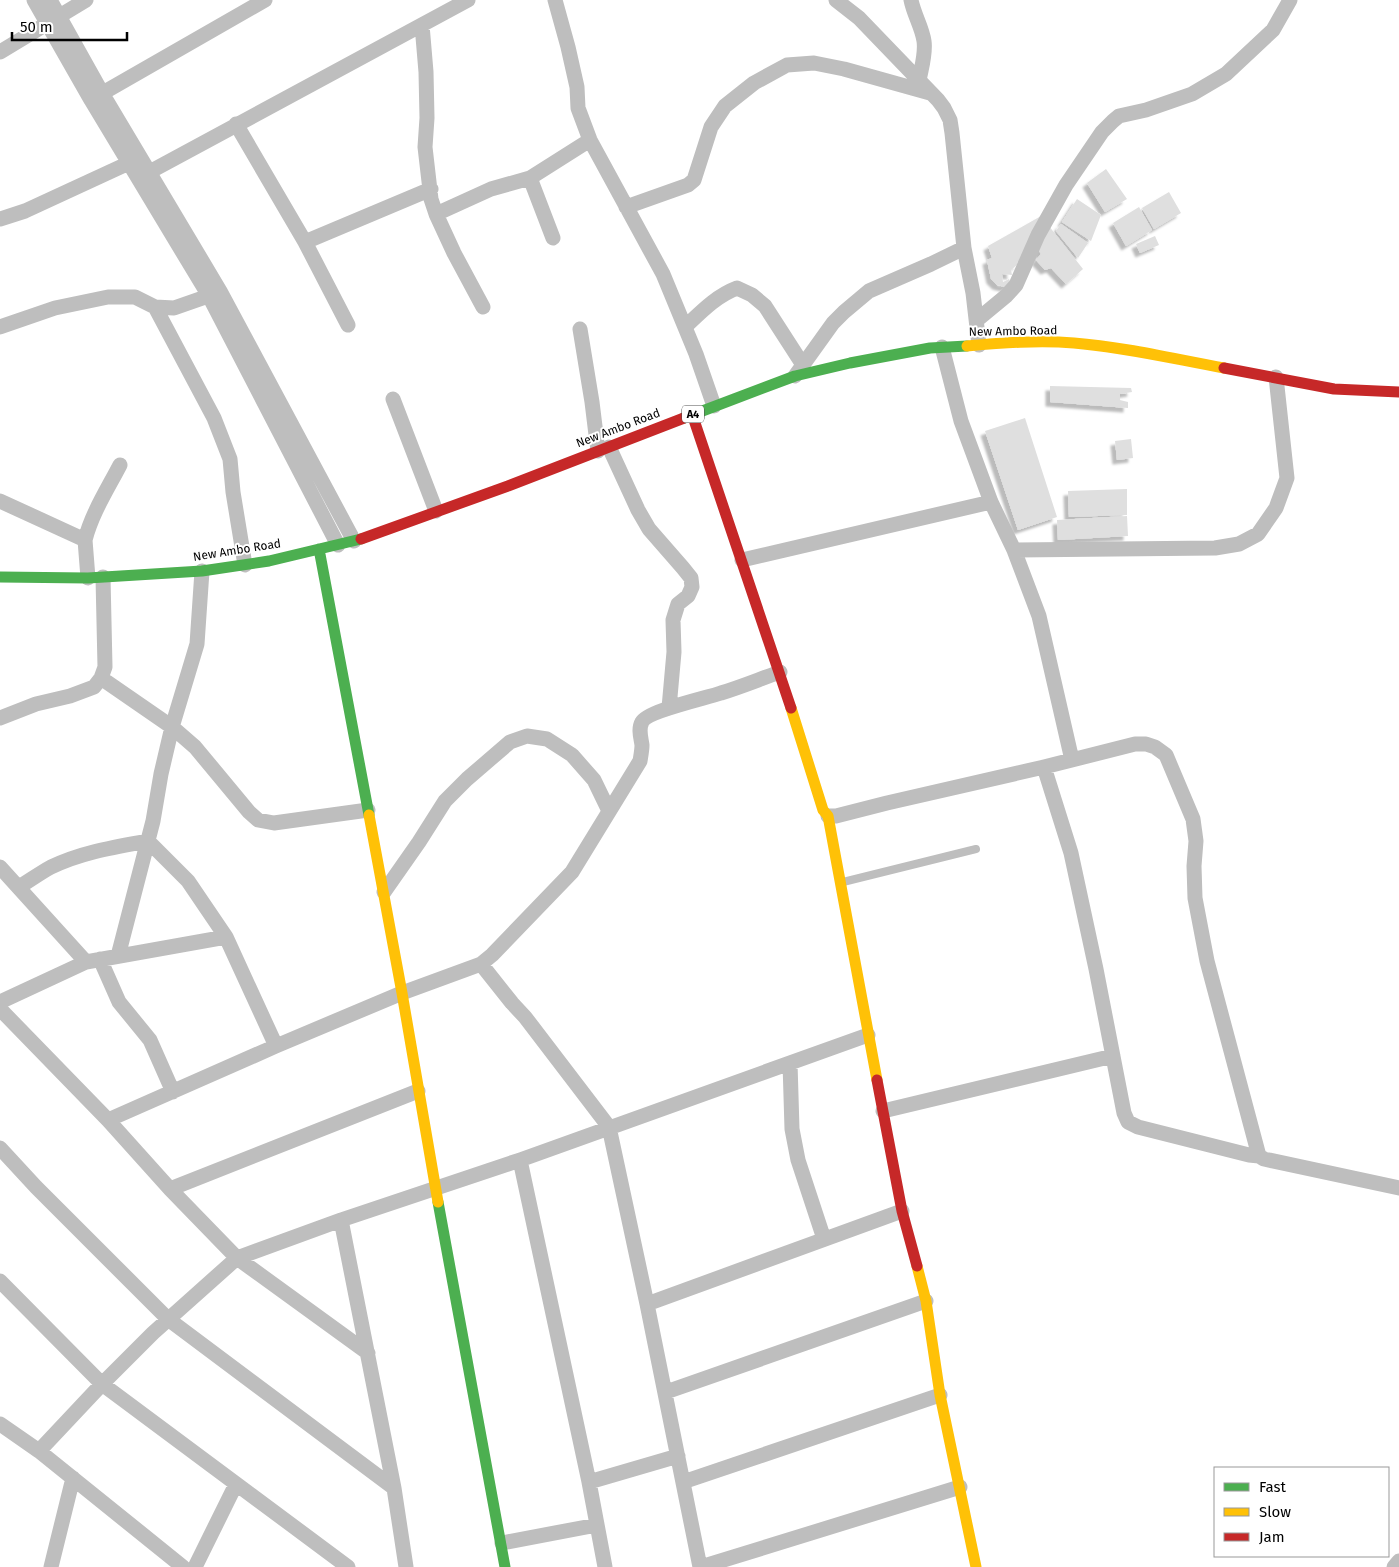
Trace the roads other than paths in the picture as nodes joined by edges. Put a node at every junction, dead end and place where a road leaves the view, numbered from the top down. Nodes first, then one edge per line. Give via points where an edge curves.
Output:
1 (34, 0) edge
2 (50, 0) edge
3 (86, 0) edge
4 (265, 0) edge
5 (468, 0) edge
6 (555, 0) edge
7 (836, 0) edge
8 (911, 0) edge
9 (1290, 0) edge
10 (53, 20) junction
11 (422, 25) junction
12 (0, 52) edge
13 (919, 81) junction
14 (931, 93) junction
15 (97, 97) junction
16 (236, 124) junction
17 (590, 140) junction
18 (129, 163) junction
19 (144, 175) junction
20 (530, 178) junction
21 (431, 190) junction
22 (626, 207) junction
23 (436, 214) junction
24 (0, 219) edge
25 (553, 238) dead end
26 (305, 242) junction
27 (964, 248) junction
28 (215, 294) junction
29 (155, 307) junction
30 (483, 307) dead end
31 (977, 320) junction
32 (348, 325) dead end
33 (0, 327) edge
34 (685, 327) junction
35 (580, 329) dead end
36 (979, 345) junction
37 (942, 348) junction
38 (799, 370) junction
39 (1276, 377) junction
40 (1399, 392) edge
41 (394, 399) dead end
42 (714, 406) junction
43 (692, 414) junction
44 (604, 449) junction
45 (120, 465) dead end
46 (0, 501) edge
47 (991, 502) junction
48 (436, 511) junction
49 (85, 540) junction
50 (354, 540) junction
51 (338, 545) junction
52 (319, 548) junction
53 (1014, 550) junction
54 (742, 560) junction
55 (244, 565) junction
56 (202, 571) junction
57 (0, 577) edge
58 (103, 577) junction
59 (88, 578) junction
60 (780, 672) junction
61 (101, 678) junction
62 (669, 708) junction
63 (0, 718) edge
64 (172, 727) junction
65 (1072, 760) junction
66 (1044, 767) junction
67 (368, 810) junction
68 (609, 811) junction
69 (828, 816) junction
70 (148, 841) junction
71 (976, 849) dead end
72 (0, 867) edge
73 (841, 883) junction
74 (19, 887) junction
75 (384, 892) junction
76 (226, 937) junction
77 (118, 956) junction
78 (93, 961) junction
79 (481, 964) junction
80 (402, 993) junction
81 (0, 1002) edge
82 (0, 1009) edge
83 (868, 1034) junction
84 (276, 1046) junction
85 (1113, 1056) junction
86 (790, 1063) junction
87 (418, 1091) junction
88 (173, 1092) junction
89 (883, 1111) junction
90 (108, 1120) junction
91 (609, 1127) junction
92 (0, 1148) edge
93 (1259, 1156) junction
94 (520, 1160) junction
95 (170, 1188) junction
96 (435, 1188) junction
97 (1399, 1188) edge
98 (902, 1211) junction
99 (341, 1220) junction
100 (824, 1239) junction
101 (237, 1258) junction
102 (0, 1281) edge
103 (926, 1301) junction
104 (647, 1304) junction
105 (168, 1319) junction
106 (368, 1353) junction
107 (102, 1384) junction
108 (666, 1392) junction
109 (940, 1395) junction
110 (0, 1424) edge
111 (39, 1450) junction
112 (678, 1456) junction
113 (73, 1478) junction
114 (589, 1482) junction
115 (684, 1482) junction
116 (236, 1484) junction
117 (394, 1488) junction
118 (960, 1488) junction
119 (597, 1525) junction
120 (502, 1543) junction
121 (1399, 1561) edge
122 (51, 1567) edge
123 (183, 1567) edge
124 (195, 1567) edge
125 (348, 1567) edge
126 (406, 1567) edge
127 (505, 1567) edge
128 (605, 1567) edge
129 (701, 1567) edge
130 (976, 1567) edge
131 (1394, 1567) edge

1 - 10 street
2 - 10 street
3 - 10 street
4 - 15 street
5 - 11 street
6 - 17 street via 577,87 578,108
7 - 13 street via 859,18
8 - 13 street via 924,43
9 - 31 street via 1273,30 1226,74 1192,94 1119,116 1102,132 1066,184 1016,284
10 - 12 street
10 - 15 street
11 - 16 street
11 - 21 street via 427,118 425,147
13 - 14 street
14 - 22 street via 814,63 787,65 754,83 725,106 711,127 694,180
14 - 27 street via 950,120
15 - 18 street
15 - 19 street
16 - 19 street
16 - 26 street
17 - 20 street
17 - 22 street
18 - 19 street
18 - 24 street via 26,211
19 - 28 street
20 - 23 street via 492,189
20 - 25 street
21 - 23 street
21 - 26 street
22 - 34 street via 663,274
23 - 30 street
26 - 32 street
27 - 31 street
27 - 38 street via 869,291 833,323
28 - 29 street via 174,308
28 - 50 street
28 - 51 street
29 - 33 street via 135,297 108,297 54,308
29 - 55 street via 214,418 230,459
31 - 36 street
34 - 38 street via 710,304 737,288 765,306
34 - 42 street
35 - 44 street via 592,402
36 - 37 street, New Ambo Road / A4
36 - 39 street, New Ambo Road / A4 via 1080,344
37 - 38 street, New Ambo Road / A4
37 - 47 street via 961,421
38 - 42 street, New Ambo Road / A4
39 - 40 street, New Ambo Road / A4 via 1334,389
39 - 53 street via 1287,478 1276,508 1258,534 1239,544 1215,548
41 - 48 street
42 - 43 street, New Ambo Road / A4
43 - 44 street, New Ambo Road / A4
43 - 54 street
44 - 48 street, New Ambo Road / A4
44 - 62 street via 649,529 691,578 692,587 688,596 678,604 673,620
45 - 49 street via 97,507
46 - 49 street
47 - 53 street
47 - 54 street
48 - 50 street, New Ambo Road / A4
49 - 59 street
50 - 51 street, New Ambo Road / A4
51 - 52 street, New Ambo Road / A4
52 - 55 street, New Ambo Road / A4
52 - 67 street
53 - 65 street via 1039,616
54 - 60 street
55 - 56 street, New Ambo Road / A4
56 - 58 street, New Ambo Road / A4
56 - 64 street via 197,644
57 - 59 street, New Ambo Road / A4
58 - 59 street, New Ambo Road / A4
58 - 61 street via 105,668
60 - 62 street via 721,694
60 - 69 street via 823,810
61 - 63 street via 94,687
61 - 64 street
62 - 68 street via 648,716 641,723 640,760
64 - 67 street via 195,747 258,820 274,823
64 - 70 street
65 - 66 street
65 - 93 street via 1146,744 1166,755 1170,762 1193,819 1195,898 1207,961
66 - 69 street
66 - 85 street via 1071,853
67 - 75 street
68 - 75 street via 594,780 572,755 547,739 527,736 510,742 445,801
68 - 79 street via 572,872
69 - 73 street
70 - 74 street via 72,858
70 - 76 street via 188,881
70 - 77 street
71 - 73 lane
72 - 74 street
73 - 83 street
74 - 78 street
75 - 80 street
76 - 77 street
76 - 84 street
77 - 78 street
78 - 81 street
78 - 88 street via 119,1002 150,1040
79 - 80 street
79 - 91 street
80 - 84 street
80 - 87 street
82 - 90 street
83 - 86 street
83 - 89 street
84 - 88 street
85 - 89 street
85 - 93 street via 1128,1122
86 - 91 street
86 - 100 street via 792,1129 798,1160
87 - 95 street
87 - 96 street
88 - 90 street
89 - 98 street
90 - 95 street
91 - 94 street
91 - 104 street
92 - 105 street
93 - 97 street
94 - 96 street
94 - 114 street
95 - 101 street
96 - 99 street
96 - 120 street
98 - 100 street
98 - 103 street
99 - 101 street
99 - 106 street
100 - 104 street
101 - 105 street
101 - 106 street
102 - 107 street
103 - 108 street
103 - 109 street
104 - 108 street
105 - 107 street
105 - 117 street
106 - 117 street
107 - 111 street
107 - 116 street
108 - 112 street
109 - 115 street
109 - 118 street
110 - 111 street
111 - 113 street
112 - 114 street
112 - 115 street
113 - 122 street
113 - 123 street
114 - 119 street
115 - 129 street
116 - 124 street
116 - 125 street
117 - 126 street
118 - 129 street
118 - 130 street
119 - 120 street
119 - 128 street
120 - 127 street
121 - 131 street

